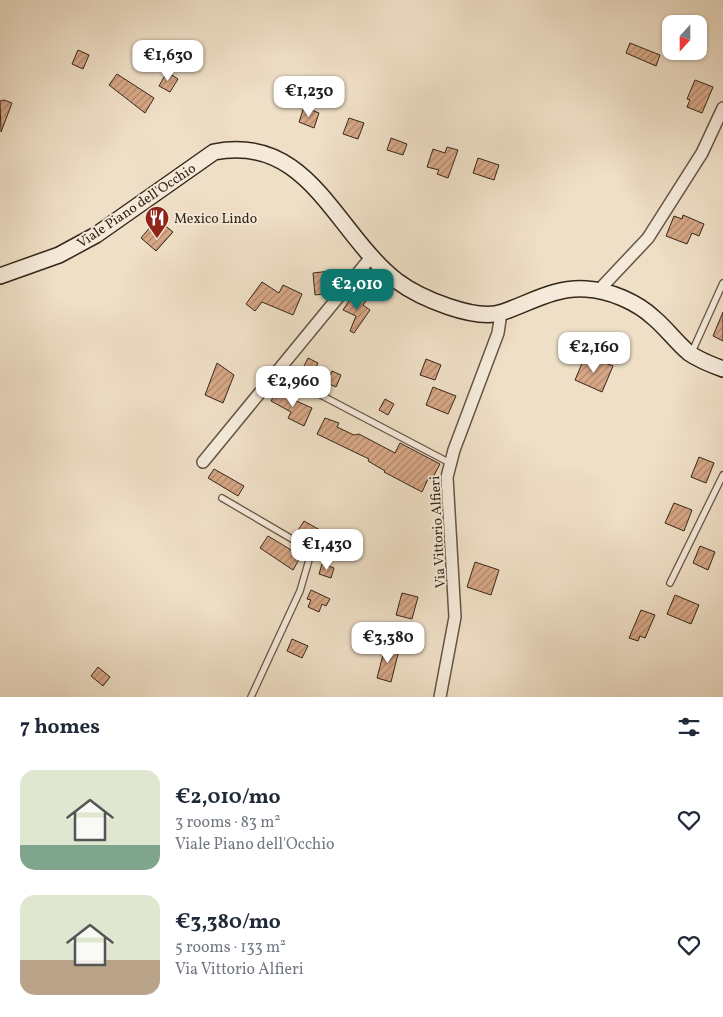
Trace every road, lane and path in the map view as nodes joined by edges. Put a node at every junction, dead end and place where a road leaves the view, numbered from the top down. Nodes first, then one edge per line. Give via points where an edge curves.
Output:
1 (723, 108) edge
2 (372, 256) junction
3 (0, 276) edge
4 (723, 283) edge
5 (599, 290) junction
6 (501, 313) junction
7 (691, 354) junction
8 (723, 369) edge
9 (276, 372) junction
10 (203, 462) dead end
11 (450, 463) junction
12 (723, 475) edge
13 (222, 498) dead end
14 (670, 583) dead end
15 (250, 697) edge
16 (440, 697) edge

1 - 5 street via 702,154 648,238
2 - 3 main road, Viale Piano dell'Occhio via 295,168 271,155 236,148 214,152 102,231 72,248
2 - 6 main road, Viale Piano dell'Occhio via 397,281 437,302 478,314
2 - 9 street
4 - 7 lane
5 - 6 main road, Viale Piano dell'Occhio via 561,290
5 - 7 main road, Viale Piano dell'Occhio via 624,299 654,317
6 - 11 street, Via Vittorio Alfieri via 498,333
7 - 8 main road, Viale Piano dell'Occhio
9 - 10 street
9 - 11 lane
11 - 16 street, Via Vittorio Alfieri via 448,500 456,617
12 - 14 lane
13 - 15 lane via 311,553 300,591

